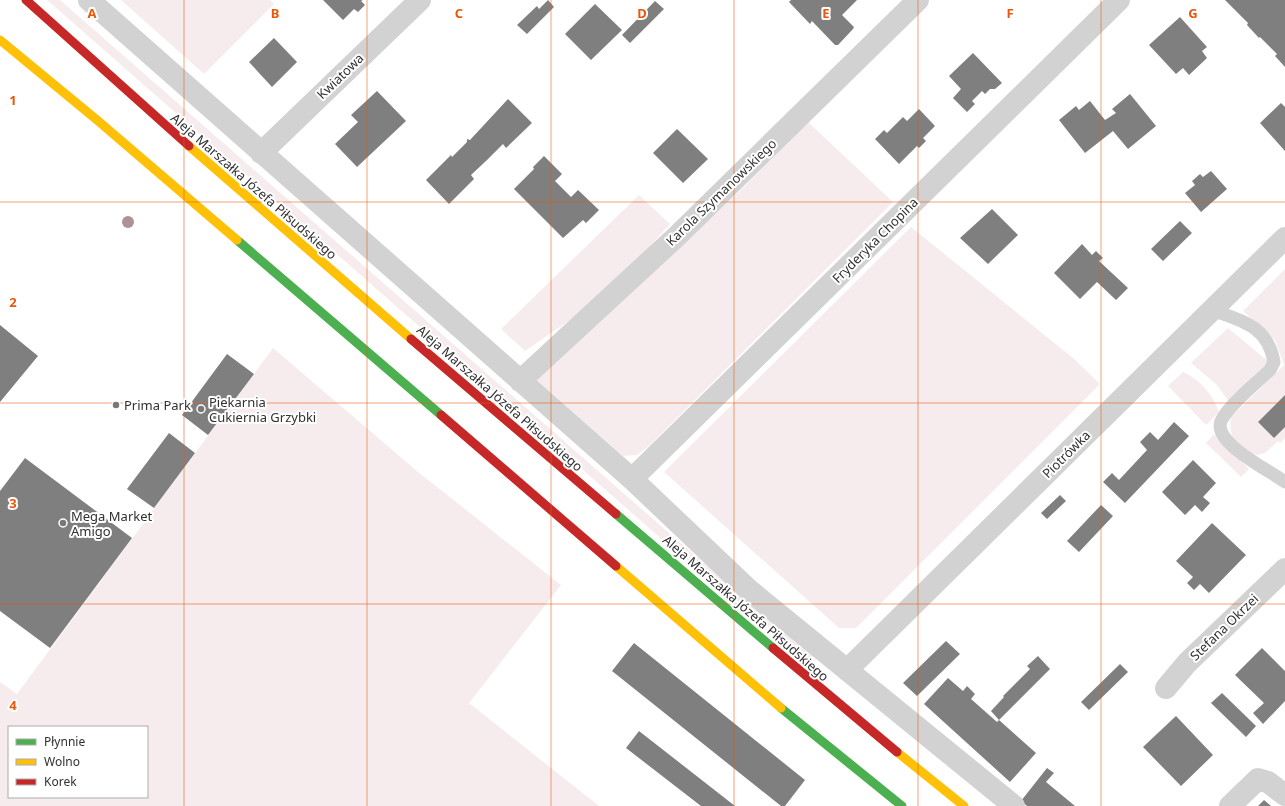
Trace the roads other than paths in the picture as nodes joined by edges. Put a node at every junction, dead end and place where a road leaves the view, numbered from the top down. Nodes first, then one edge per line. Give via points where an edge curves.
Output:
1 (26, 0) edge
2 (89, 0) edge
3 (420, 0) edge
4 (918, 0) edge
5 (1119, 0) edge
6 (0, 40) edge
7 (260, 153) junction
8 (1285, 238) edge
9 (1212, 310) junction
10 (520, 381) junction
11 (632, 479) junction
12 (1285, 482) edge
13 (1285, 569) edge
14 (847, 670) junction
15 (1166, 688) dead end
16 (1285, 794) edge
17 (902, 806) edge
18 (964, 806) edge
19 (1014, 806) edge
20 (1230, 806) edge

1 - 18 main road, Aleja Marszałka Józefa Piłsudskiego via 241,193 826,694
2 - 7 street
3 - 7 street, Kwiatowa
4 - 10 street, Karola Szymanowskiego via 677,236
5 - 11 street, Fryderyka Chopina
6 - 17 main road via 104,125 805,728
7 - 10 street
8 - 9 street, Piotrówka
9 - 12 lane via 1252,326 1267,340 1272,349 1274,362 1270,370 1227,412 1220,422 1220,428 1224,438 1234,449
9 - 14 street, Piotrówka
10 - 11 street
11 - 14 street via 749,590
13 - 15 street, Stefana Okrzei via 1187,663
14 - 19 street
16 - 20 street via 1268,782 1258,779

